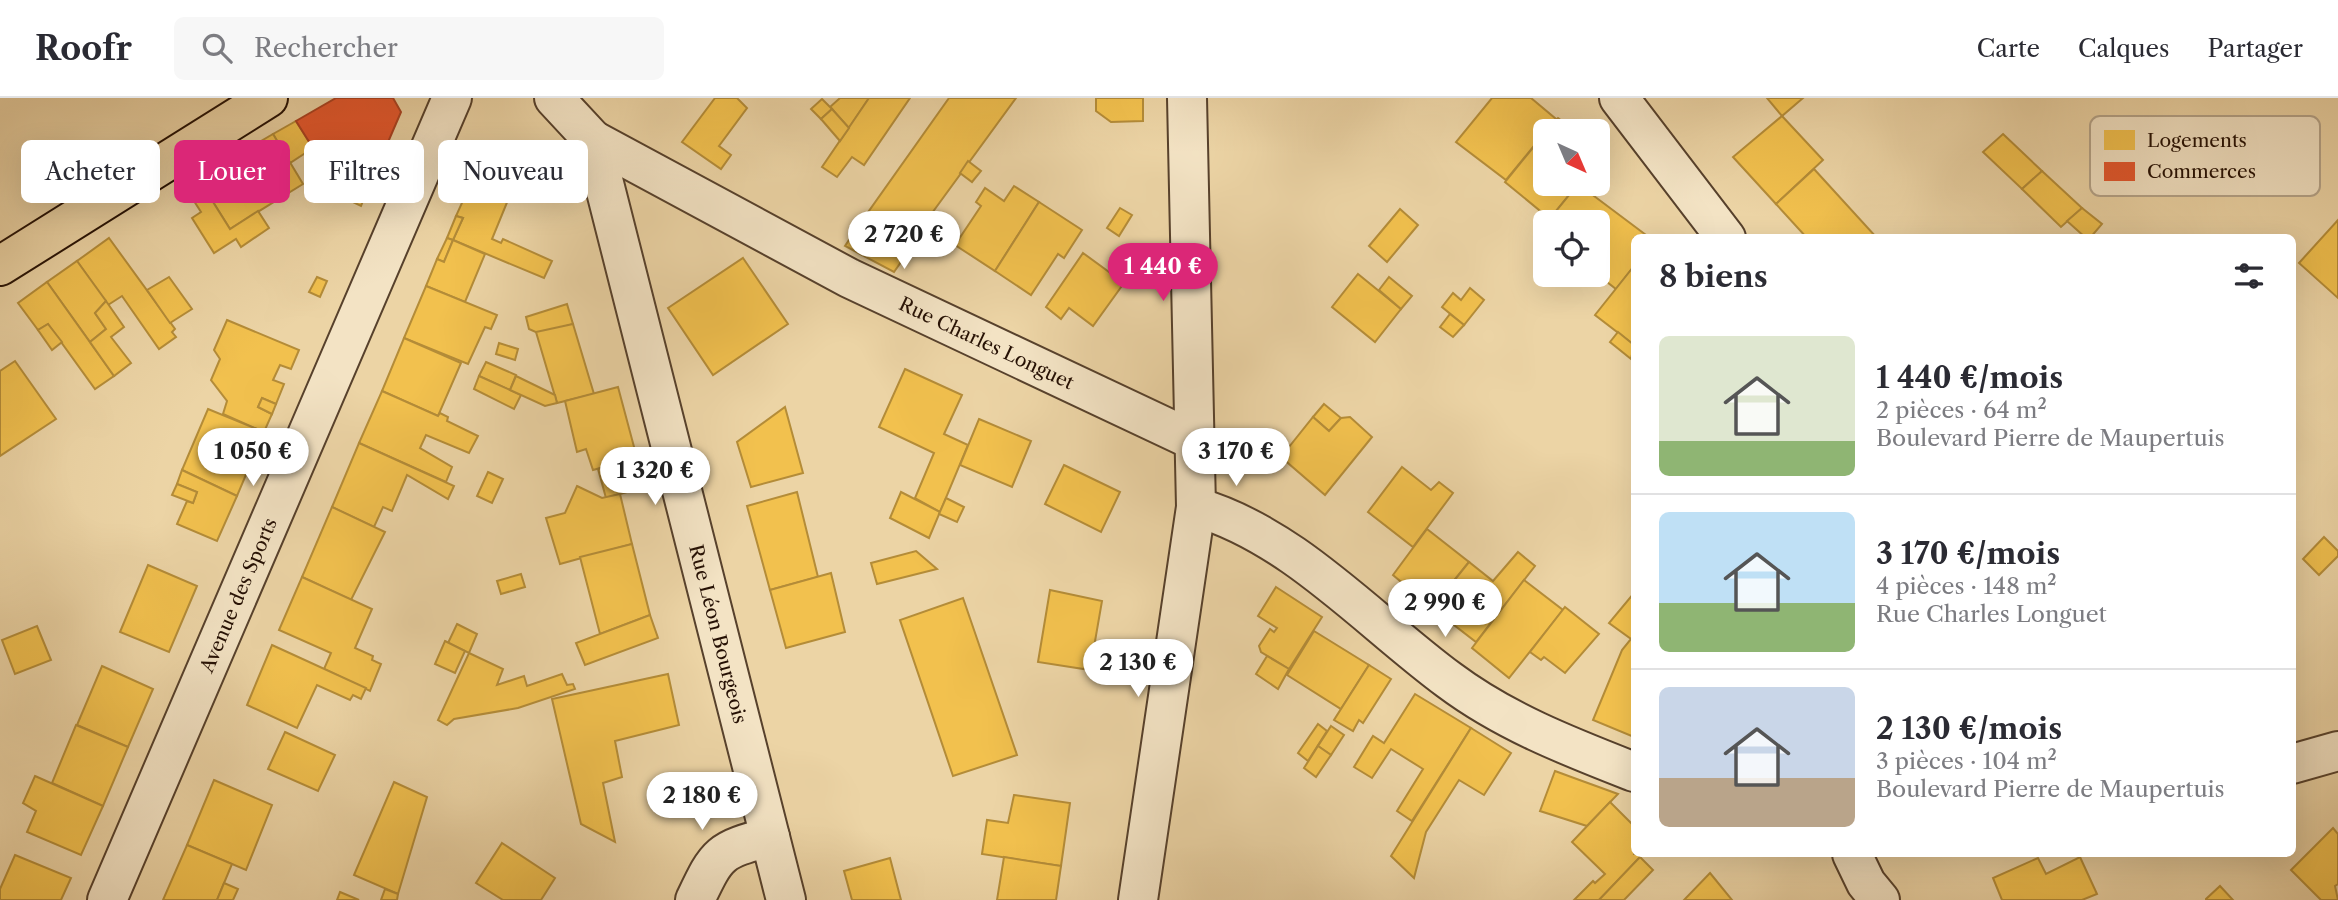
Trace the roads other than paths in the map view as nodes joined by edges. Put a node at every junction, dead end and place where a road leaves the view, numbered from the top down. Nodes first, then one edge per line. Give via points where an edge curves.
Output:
1 (268, 98) edge
2 (452, 98) edge
3 (554, 98) edge
4 (1187, 98) edge
5 (1619, 98) edge
6 (593, 140) junction
7 (1723, 234) edge
8 (0, 266) edge
9 (1197, 442) junction
10 (1196, 507) junction
11 (2338, 751) edge
12 (2296, 763) edge
13 (1631, 771) edge
14 (770, 837) junction
15 (1853, 857) edge
16 (107, 900) edge
17 (695, 900) edge
18 (786, 900) edge
19 (1138, 900) edge
20 (1880, 900) edge

1 - 8 main road
2 - 16 street, Avenue des Sports
3 - 6 street, Rue Léon Bourgeois
4 - 9 street
5 - 7 street
6 - 9 street, Rue Charles Longuet via 849,278
6 - 14 street, Rue Léon Bourgeois
9 - 10 street
10 - 13 street via 1230,517 1274,541 1451,682 1520,724
10 - 19 street
11 - 12 street
14 - 17 street via 743,844 715,859
14 - 18 street, Rue Léon Bourgeois
15 - 20 street

